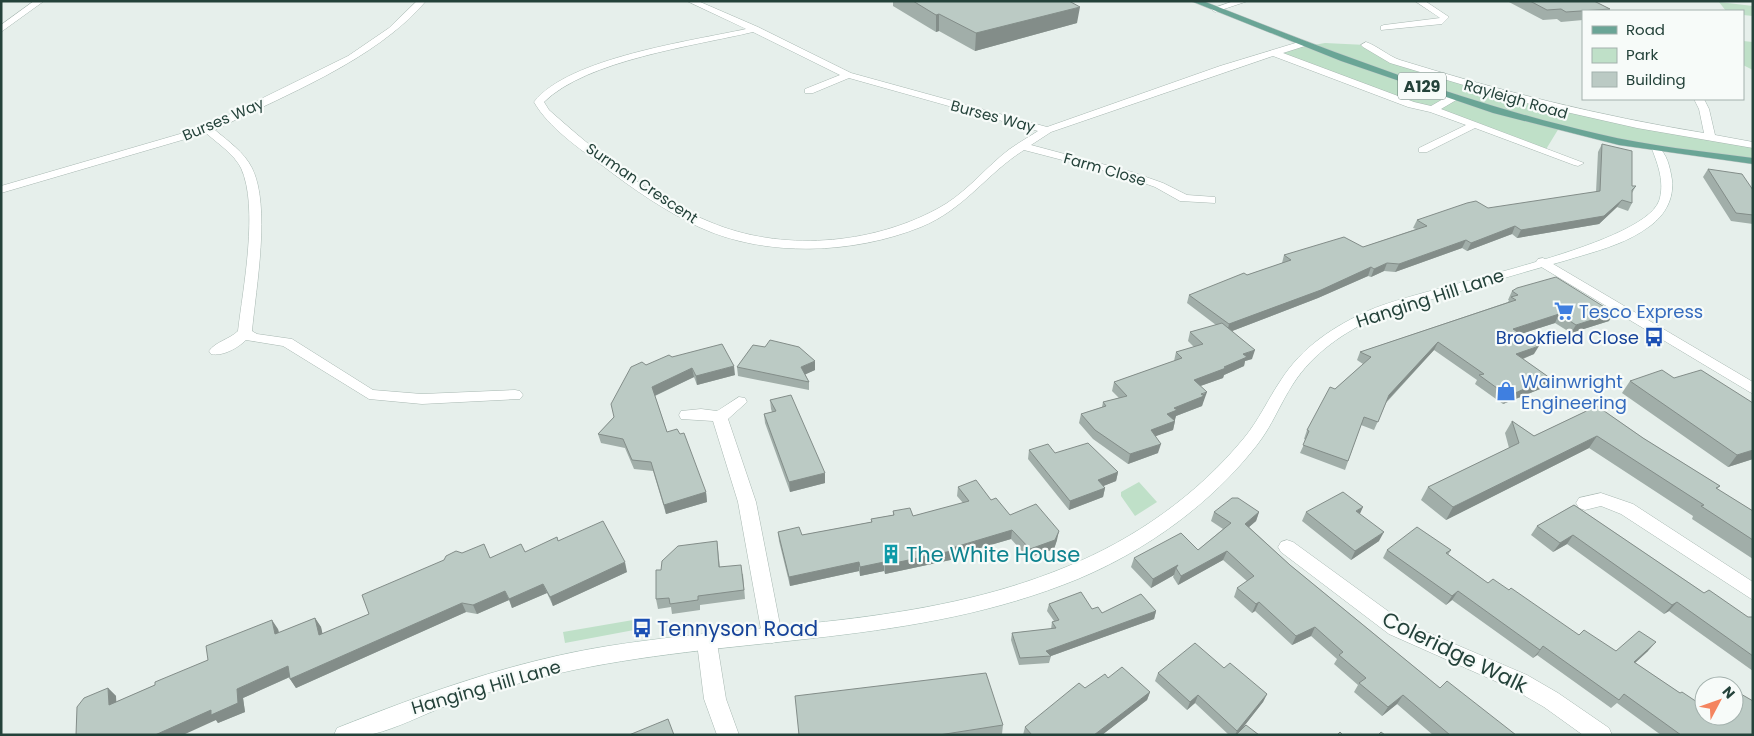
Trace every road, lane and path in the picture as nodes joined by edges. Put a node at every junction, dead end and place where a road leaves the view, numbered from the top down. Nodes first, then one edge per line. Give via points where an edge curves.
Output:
1 (40, 1) edge
2 (422, 1) edge
3 (691, 1) edge
4 (1195, 1) edge
5 (1244, 1) edge
6 (1419, 1) edge
7 (1215, 9) junction
8 (1384, 28) dead end
9 (1, 29) edge
10 (755, 29) junction
11 (1302, 44) junction
12 (1366, 45) dead end
13 (1274, 53) junction
14 (848, 75) junction
15 (814, 94) dead end
16 (1454, 97) junction
17 (1699, 100) edge
18 (1433, 109) junction
19 (1474, 125) junction
20 (208, 129) junction
21 (1047, 130) junction
22 (1710, 138) junction
23 (1753, 145) edge
24 (1023, 146) junction
25 (1657, 149) junction
26 (1423, 150) dead end
27 (1753, 161) edge
28 (1578, 163) dead end
29 (1, 190) edge
30 (1211, 200) dead end
31 (1543, 262) junction
32 (245, 332) junction
33 (216, 351) dead end
34 (1753, 389) edge
35 (515, 395) dead end
36 (739, 402) dead end
37 (687, 415) dead end
38 (720, 417) junction
39 (1584, 503) dead end
40 (1287, 547) dead end
41 (1753, 592) edge
42 (772, 635) junction
43 (707, 643) junction
44 (345, 735) edge
45 (728, 735) edge
46 (1601, 735) edge

1 - 9 street
2 - 20 street, Burses Way via 374,44 351,58
3 - 10 street, Burses Way
4 - 7 main road, Rayleigh Road / A129
5 - 7 street
6 - 8 street via 1445,17 1442,21
7 - 11 main road, Rayleigh Road / A129
10 - 14 street, Burses Way
10 - 24 street, Surman Crescent via 604,66 551,89 539,102 545,112 608,164 682,213 722,230 770,241 804,244 863,240 921,222 962,198 1007,156
11 - 13 street, Burses Way
11 - 16 main road, Rayleigh Road / A129
12 - 22 street, Rayleigh Road via 1393,61 1522,99
13 - 18 street via 1412,105
13 - 21 street, Burses Way
14 - 15 street
14 - 21 street, Burses Way
16 - 18 street
16 - 25 main road, Rayleigh Road / A129 via 1559,128
17 - 22 street via 1704,109
18 - 19 street
19 - 26 street
19 - 28 street
20 - 29 street, Burses Way
20 - 32 street via 246,168 252,186 254,212
21 - 24 street, Surman Crescent
22 - 23 street, Rayleigh Road
24 - 30 street, Farm Close via 1137,176 1159,185 1182,204
25 - 27 main road, Rayleigh Road / A129
25 - 31 street, Hanging Hill Lane via 1668,181 1665,202 1652,219 1619,239
31 - 34 street
31 - 42 street, Hanging Hill Lane via 1386,308 1334,333 1292,374 1259,431 1204,492 1138,540 1104,559 1034,588 940,613
32 - 33 street via 235,342
32 - 35 street via 253,338 287,342 369,394 413,398
36 - 38 street
37 - 38 street
38 - 42 street via 748,502
39 - 41 street via 1595,498 1609,500 1627,509
40 - 46 street, Coleridge Walk via 1396,628 1520,682
42 - 43 street, Hanging Hill Lane
43 - 44 street, Hanging Hill Lane via 608,655 528,671 439,697
43 - 45 street via 716,699

